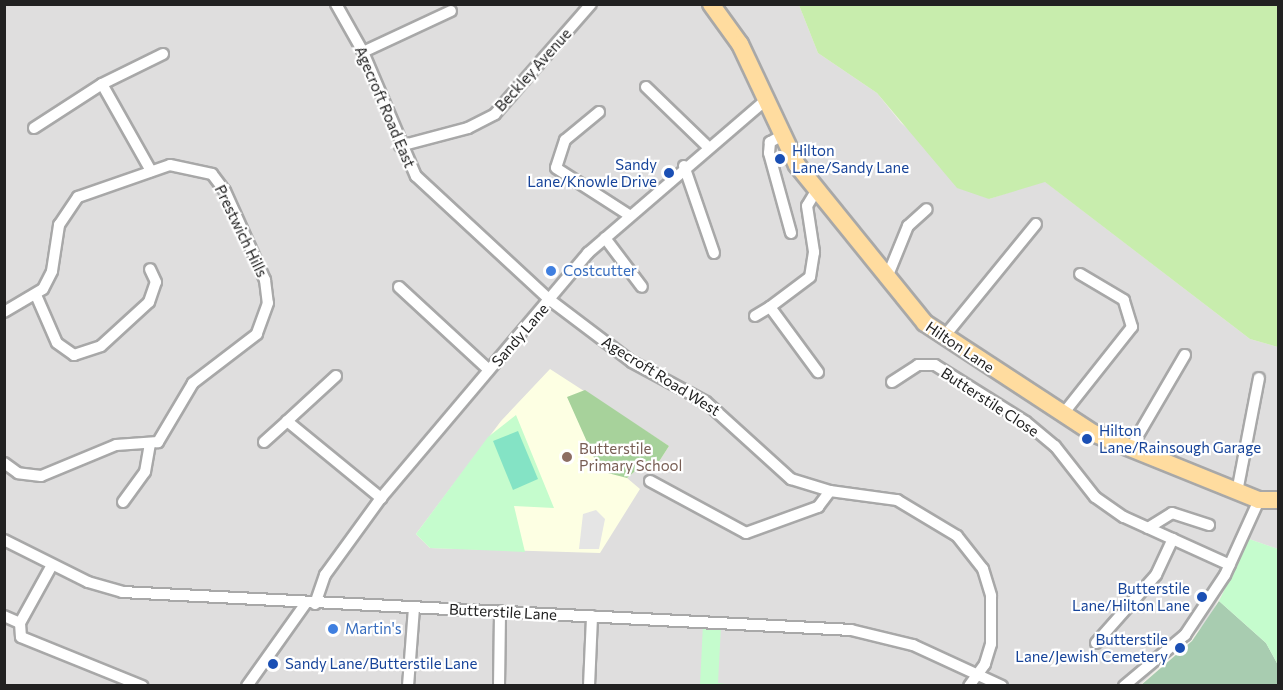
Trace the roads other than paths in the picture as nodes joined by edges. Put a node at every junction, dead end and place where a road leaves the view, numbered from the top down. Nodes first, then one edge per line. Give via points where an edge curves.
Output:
1 (336, 4) edge
2 (591, 4) edge
3 (711, 4) edge
4 (451, 11) dead end
5 (363, 52) junction
6 (163, 54) dead end
7 (102, 84) junction
8 (646, 87) dead end
9 (765, 101) junction
10 (599, 112) dead end
11 (34, 128) dead end
12 (780, 136) junction
13 (400, 146) junction
14 (707, 146) junction
15 (684, 166) junction
16 (152, 171) junction
17 (816, 190) junction
18 (927, 209) dead end
19 (629, 215) junction
20 (1036, 224) dead end
21 (791, 232) dead end
22 (605, 238) junction
23 (714, 253) dead end
24 (139, 274) dead end
25 (1080, 274) dead end
26 (888, 275) junction
27 (399, 287) dead end
28 (642, 287) dead end
29 (36, 296) junction
30 (550, 300) junction
31 (771, 307) junction
32 (4, 312) edge
33 (755, 316) dead end
34 (944, 338) junction
35 (1185, 355) dead end
36 (489, 370) junction
37 (818, 372) dead end
38 (336, 376) dead end
39 (1259, 378) dead end
40 (892, 382) dead end
41 (1063, 414) junction
42 (287, 421) junction
43 (264, 442) dead end
44 (150, 445) junction
45 (1130, 449) junction
46 (4, 463) edge
47 (650, 481) dead end
48 (830, 491) junction
49 (1237, 492) junction
50 (381, 498) junction
51 (1259, 500) junction
52 (1278, 500) edge
53 (123, 502) dead end
54 (1209, 525) dead end
55 (1148, 528) junction
56 (1173, 539) junction
57 (4, 540) edge
58 (52, 565) junction
59 (1230, 565) junction
60 (310, 603) junction
61 (414, 608) junction
62 (500, 611) junction
63 (4, 616) edge
64 (592, 616) junction
65 (20, 623) junction
66 (1096, 643) dead end
67 (980, 672) junction
68 (142, 686) edge
69 (247, 686) edge
70 (408, 686) edge
71 (499, 686) edge
72 (588, 686) edge
73 (969, 686) edge
74 (1002, 686) edge
75 (1124, 686) edge

1 - 5 street, Agecroft Road East
2 - 13 street, Beckley Avenue via 495,114 468,128
3 - 9 main road, Hilton Lane via 740,44
4 - 5 street
5 - 13 street, Agecroft Road East
6 - 7 street
7 - 11 street
7 - 16 street
8 - 14 street
9 - 12 main road, Hilton Lane
9 - 14 street, Sandy Lane
10 - 19 street via 565,140 556,168
12 - 17 main road, Hilton Lane
12 - 21 street via 770,142 769,153
13 - 30 street, Agecroft Road East via 416,176
14 - 15 street, Sandy Lane
15 - 19 street, Sandy Lane
15 - 23 street
16 - 29 street, Prestwich Hills via 78,197 65,210 52,271
16 - 44 street, Prestwich Hills via 187,164 212,174 265,280 268,303 256,334 193,383 158,442
17 - 26 main road, Hilton Lane
17 - 31 street via 807,206 814,252 810,277
18 - 26 street via 908,226
19 - 22 street, Sandy Lane
20 - 34 street
22 - 28 street
22 - 30 street, Sandy Lane
24 - 29 street via 154,267 156,282 149,302 101,346 74,355 57,343
25 - 41 street via 1124,300 1132,327
26 - 34 main road, Hilton Lane via 907,304
27 - 36 street
29 - 32 street
30 - 36 street, Sandy Lane
30 - 48 street, Agecroft Road West via 632,362 706,402 792,479
31 - 33 street
31 - 37 street
34 - 41 main road, Hilton Lane
35 - 45 street
36 - 50 street, Sandy Lane
38 - 42 street
39 - 49 street
40 - 55 street, Butterstile Close via 918,365 935,366 967,383 1047,440 1095,497
41 - 45 main road, Hilton Lane
42 - 43 street
42 - 50 street
44 - 46 street via 116,445 41,476 18,472
44 - 53 street via 145,472
45 - 49 main road, Hilton Lane
47 - 48 street via 746,533 818,507
48 - 67 street, Agecroft Road West via 880,495 913,506 971,552 991,596 991,644
49 - 51 main road, Hilton Lane
50 - 60 street, Sandy Lane
51 - 52 main road, Hilton Lane
51 - 59 street
54 - 55 street via 1172,513
55 - 56 street, Butterstile Close
56 - 59 street, Butterstile Close
56 - 66 street via 1156,575 1102,631
57 - 58 street, Butterstile Lane
58 - 60 street, Butterstile Lane via 122,592
58 - 65 street
59 - 75 street via 1185,634
60 - 61 street, Butterstile Lane
60 - 69 street, Sandy Lane
61 - 62 street, Butterstile Lane
61 - 70 street
62 - 64 street, Butterstile Lane
62 - 71 street
63 - 65 street
64 - 67 street, Butterstile Lane via 850,630 913,645
64 - 72 street
65 - 68 street via 21,637 32,645
67 - 73 street, Agecroft Road West
67 - 74 street, Butterstile Lane

